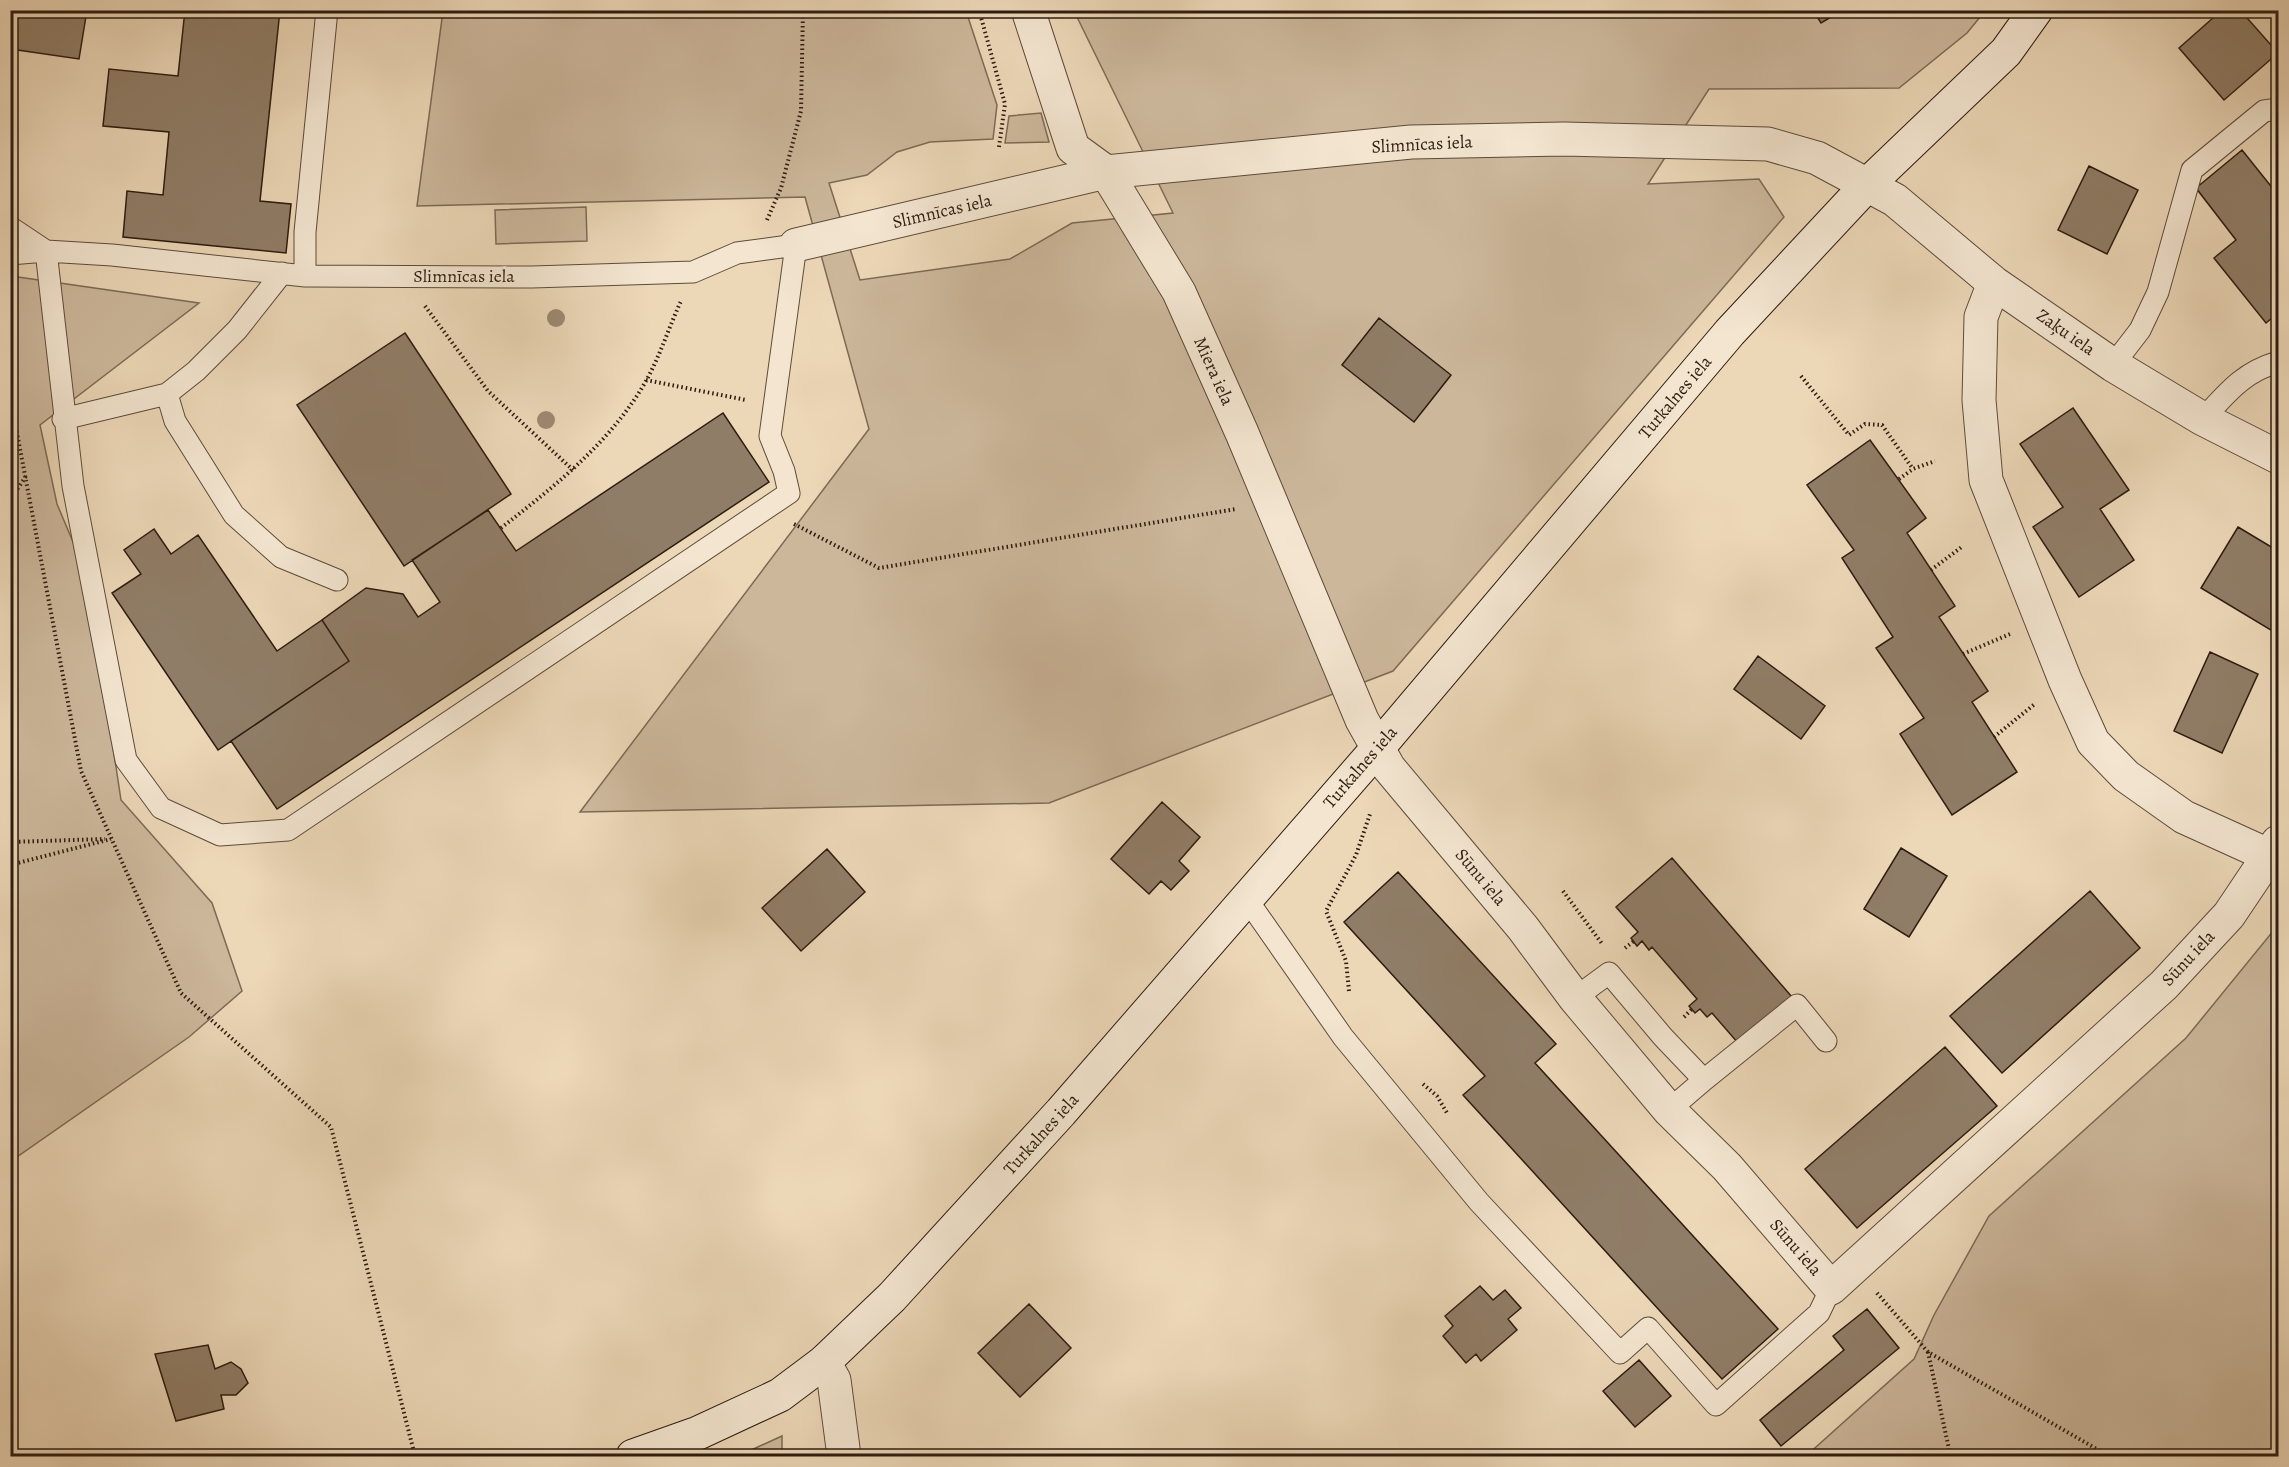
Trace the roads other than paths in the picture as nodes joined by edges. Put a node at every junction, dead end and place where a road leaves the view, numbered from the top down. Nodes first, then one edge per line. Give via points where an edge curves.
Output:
1 (327, 10) edge
2 (1028, 10) edge
3 (2036, 10) edge
4 (2278, 110) edge
5 (1106, 172) junction
6 (1868, 184) junction
7 (10, 227) edge
8 (796, 245) junction
9 (46, 251) junction
10 (10, 254) edge
11 (282, 273) junction
12 (305, 276) junction
13 (1994, 282) junction
14 (2278, 362) edge
15 (2113, 364) junction
16 (167, 394) junction
17 (63, 419) junction
18 (2203, 419) junction
19 (2278, 457) edge
20 (337, 580) dead end
21 (1377, 749) junction
22 (2274, 849) edge
23 (1246, 898) junction
24 (1575, 998) junction
25 (1826, 1041) dead end
26 (1704, 1080) junction
27 (1669, 1110) junction
28 (1843, 1277) junction
29 (824, 1362) junction
30 (633, 1456) edge
31 (843, 1456) edge

1 - 12 lane via 305,232
2 - 5 street, Miera iela via 1073,148
3 - 6 street, Turkalnes iela via 2006,52
4 - 15 lane via 2264,111 2192,170 2158,292 2140,330
5 - 6 street, Slimnīcas iela via 1411,142 1666,140 1768,144 1817,158
5 - 8 street, Slimnīcas iela
5 - 21 street, Miera iela via 1179,292
6 - 13 street, Zaķu iela via 1895,200
6 - 21 street, Turkalnes iela via 1730,332
7 - 9 lane
8 - 12 lane, Slimnīcas iela via 737,253 693,272 532,277
8 - 17 lane via 770,436 789,494 288,830 220,835 161,808 126,760
9 - 10 lane, Slimnīcas iela
9 - 11 lane, Slimnīcas iela
9 - 17 lane
11 - 12 lane, Slimnīcas iela
11 - 16 lane via 237,330
13 - 15 street, Zaķu iela
13 - 22 street via 1981,317 1979,400 1986,480 2093,742 2126,776 2184,817
14 - 18 lane via 2256,368
15 - 18 street, Zaķu iela
16 - 17 lane
16 - 20 lane via 175,421 234,514 281,557
18 - 19 street, Zaķu iela
21 - 23 street, Turkalnes iela
21 - 24 street, Sūnu iela
22 - 28 street, Sūnu iela via 2229,915 2164,985
23 - 28 lane via 1343,1037 1479,1202 1620,1353 1648,1328 1716,1405 1819,1313
23 - 29 street, Turkalnes iela via 1053,1120 892,1297
24 - 26 lane via 1609,974
24 - 27 street, Sūnu iela
25 - 26 lane via 1797,1005
26 - 27 lane
27 - 28 street, Sūnu iela
29 - 30 street, Turkalnes iela via 780,1395 698,1433
29 - 31 street via 834,1380

